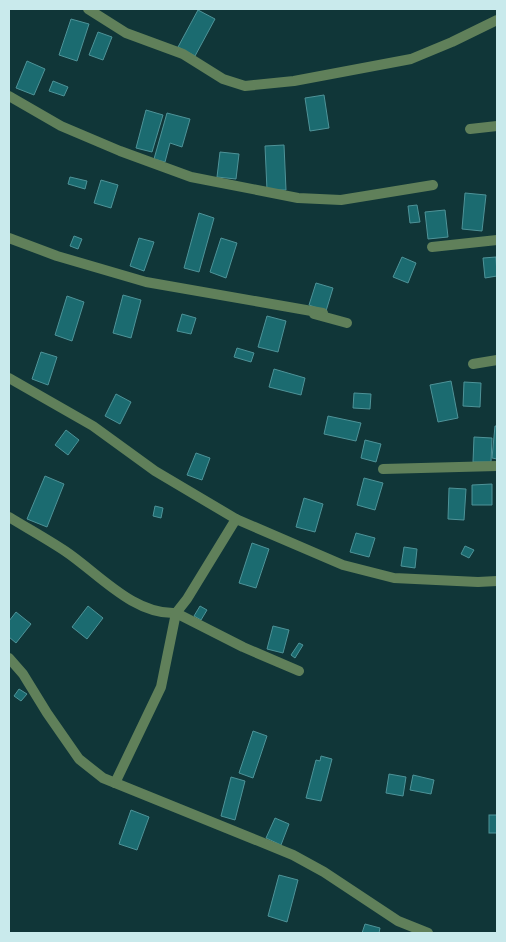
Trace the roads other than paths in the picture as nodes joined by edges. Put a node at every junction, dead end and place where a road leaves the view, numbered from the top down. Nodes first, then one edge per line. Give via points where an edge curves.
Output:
1 (88, 9) edge
2 (497, 20) edge
3 (9, 96) edge
4 (497, 126) edge
5 (470, 129) dead end
6 (433, 185) dead end
7 (9, 238) edge
8 (497, 240) edge
9 (432, 247) dead end
10 (297, 308) junction
11 (322, 313) dead end
12 (347, 324) dead end
13 (497, 360) edge
14 (473, 364) dead end
15 (9, 378) edge
16 (497, 466) edge
17 (382, 469) dead end
18 (9, 517) edge
19 (236, 519) junction
20 (497, 581) edge
21 (176, 613) junction
22 (9, 658) edge
23 (299, 671) dead end
24 (115, 783) junction
25 (428, 933) edge

1 - 2 street via 126,33 183,54 223,78 245,86 294,81 411,58
3 - 6 street via 61,126 191,176 298,198 341,200
4 - 5 street
7 - 10 street via 146,282
8 - 9 street
10 - 11 street
10 - 12 street
13 - 14 street
15 - 19 street via 93,426 155,471
16 - 17 street
18 - 21 street via 65,551 130,600 162,614
19 - 20 street via 343,565 394,578
19 - 21 street
21 - 23 street
21 - 24 street via 161,687
22 - 24 street via 79,759
24 - 25 street via 293,855 398,921

